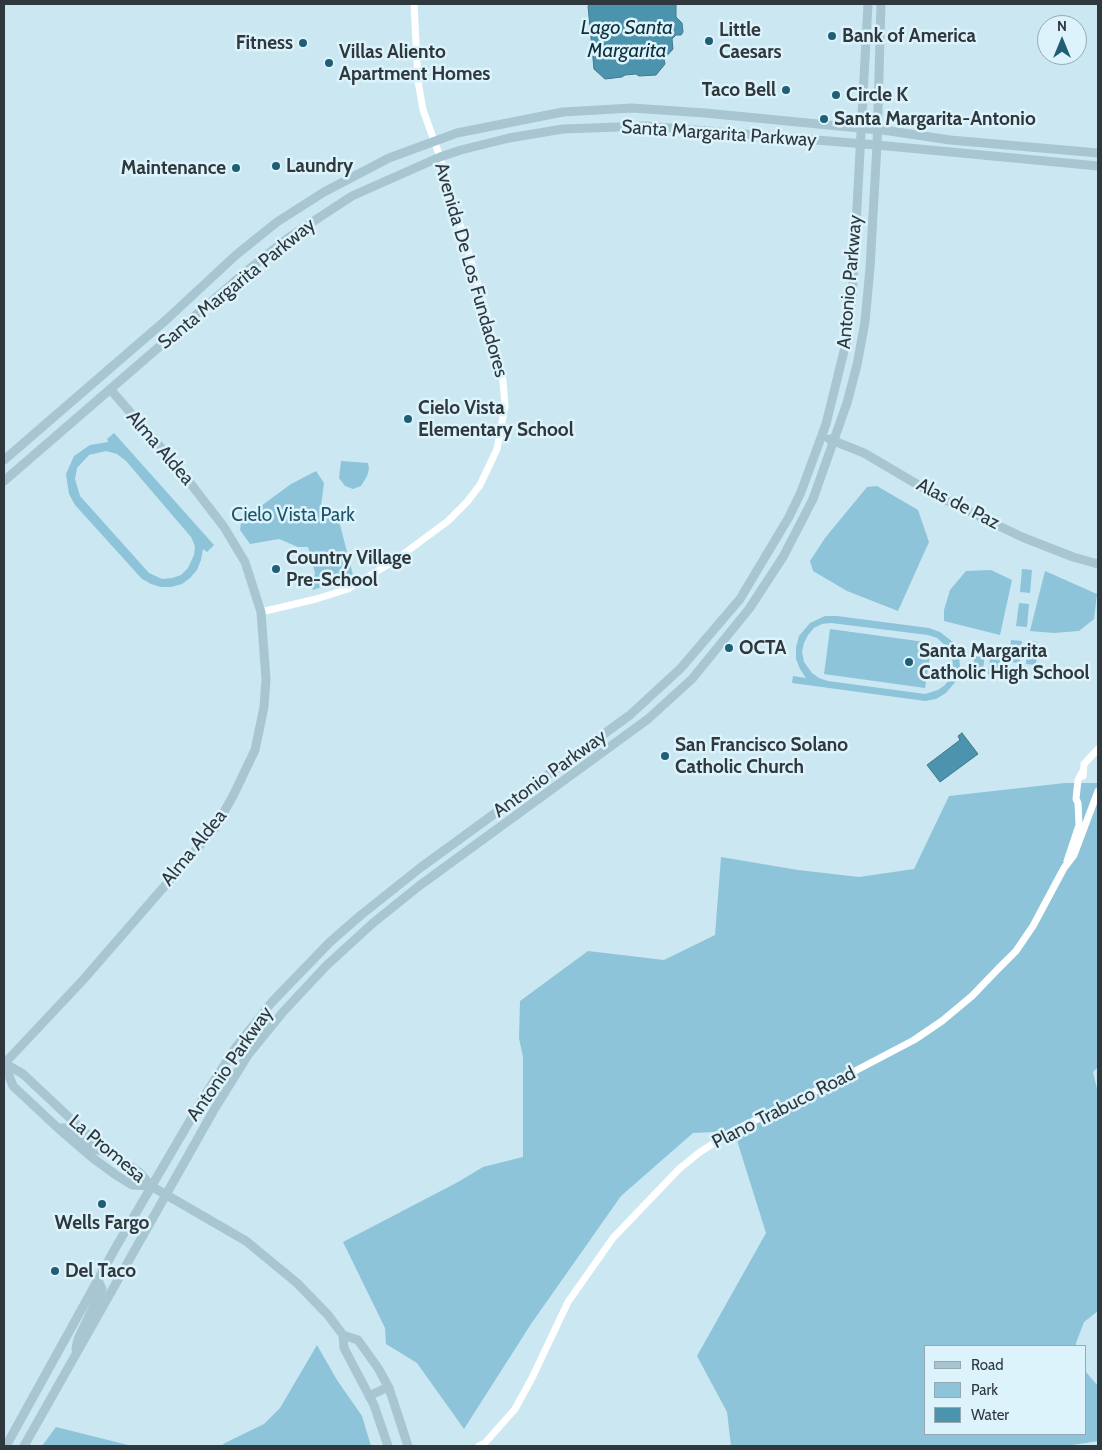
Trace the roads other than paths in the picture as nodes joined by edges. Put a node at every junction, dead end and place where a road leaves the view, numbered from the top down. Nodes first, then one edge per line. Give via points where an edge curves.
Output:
1 (414, 4) edge
2 (868, 4) edge
3 (881, 4) edge
4 (860, 129) junction
5 (878, 130) junction
6 (434, 140) junction
7 (860, 144) junction
8 (877, 145) junction
9 (1098, 154) edge
10 (440, 157) junction
11 (1098, 166) edge
12 (110, 389) junction
13 (822, 436) junction
14 (834, 441) junction
15 (4, 460) edge
16 (4, 481) edge
17 (1098, 564) edge
18 (261, 612) junction
19 (1098, 749) edge
20 (1098, 791) edge
21 (1064, 868) junction
22 (4, 1063) edge
23 (58, 1129) junction
24 (107, 1151) junction
25 (151, 1186) junction
26 (166, 1194) junction
27 (98, 1280) junction
28 (343, 1335) junction
29 (76, 1354) junction
30 (388, 1387) junction
31 (369, 1396) junction
32 (6, 1446) edge
33 (24, 1446) edge
34 (388, 1446) edge
35 (408, 1446) edge
36 (479, 1446) edge

1 - 6 street, Avenida De Los Fundadores via 419,88
2 - 4 main road, Antonio Parkway
3 - 5 main road, Antonio Parkway
4 - 5 main road, Santa Margarita Parkway
4 - 6 main road, Santa Margarita Parkway via 632,108 563,112
4 - 7 main road, Antonio Parkway
5 - 8 main road, Antonio Parkway
5 - 9 main road, Santa Margarita Parkway
6 - 10 street, Avenida De Los Fundadores
6 - 15 main road, Santa Margarita Parkway via 389,158 324,192 278,222 236,255
7 - 8 main road, Santa Margarita Parkway
7 - 10 main road, Santa Margarita Parkway via 630,126 563,129 508,138
7 - 13 main road, Antonio Parkway via 850,318
8 - 11 main road, Santa Margarita Parkway
8 - 14 main road, Antonio Parkway via 865,322 857,365
10 - 12 main road, Santa Margarita Parkway via 352,196 288,238
10 - 18 street, Avenida De Los Fundadores via 503,381 505,406 494,456 480,485 458,512 394,561 348,589
12 - 16 main road, Santa Margarita Parkway
12 - 18 main road, Alma Aldea via 224,526 245,562
13 - 14 main road, Alas de Paz
13 - 25 main road, Antonio Parkway via 789,517 740,599 681,668 630,715 420,868 330,942 272,1002 236,1047
14 - 17 main road, Alas de Paz via 864,453 937,496 1022,537
14 - 26 main road, Antonio Parkway via 813,499 783,557 749,609 692,679 648,719 419,886 326,966 248,1056
18 - 22 main road, Alma Aldea via 266,679 264,707 254,750 215,828 83,980
19 - 21 street, Plano Trabuco Road via 1084,764 1078,803 1079,825
20 - 21 street, Plano Trabuco Road via 1074,855
21 - 36 street, Plano Trabuco Road via 1016,951 942,1021 914,1040 733,1131 700,1152 670,1178 608,1245 568,1302 515,1409
22 - 23 main road, La Promesa via 13,1086
22 - 24 main road, La Promesa via 23,1074
23 - 24 main road via 67,1128 98,1150
23 - 25 main road, La Promesa via 116,1176 132,1185
24 - 25 main road, La Promesa via 139,1172
25 - 26 main road
25 - 27 main road, Antonio Parkway
26 - 28 main road via 246,1241 297,1283
26 - 29 main road, Antonio Parkway
27 - 29 main road via 102,1289 78,1338
27 - 32 main road, Antonio Parkway
28 - 30 main road via 358,1340
28 - 31 main road via 344,1348
29 - 33 main road, Antonio Parkway
30 - 31 main road
30 - 35 main road
31 - 34 main road

